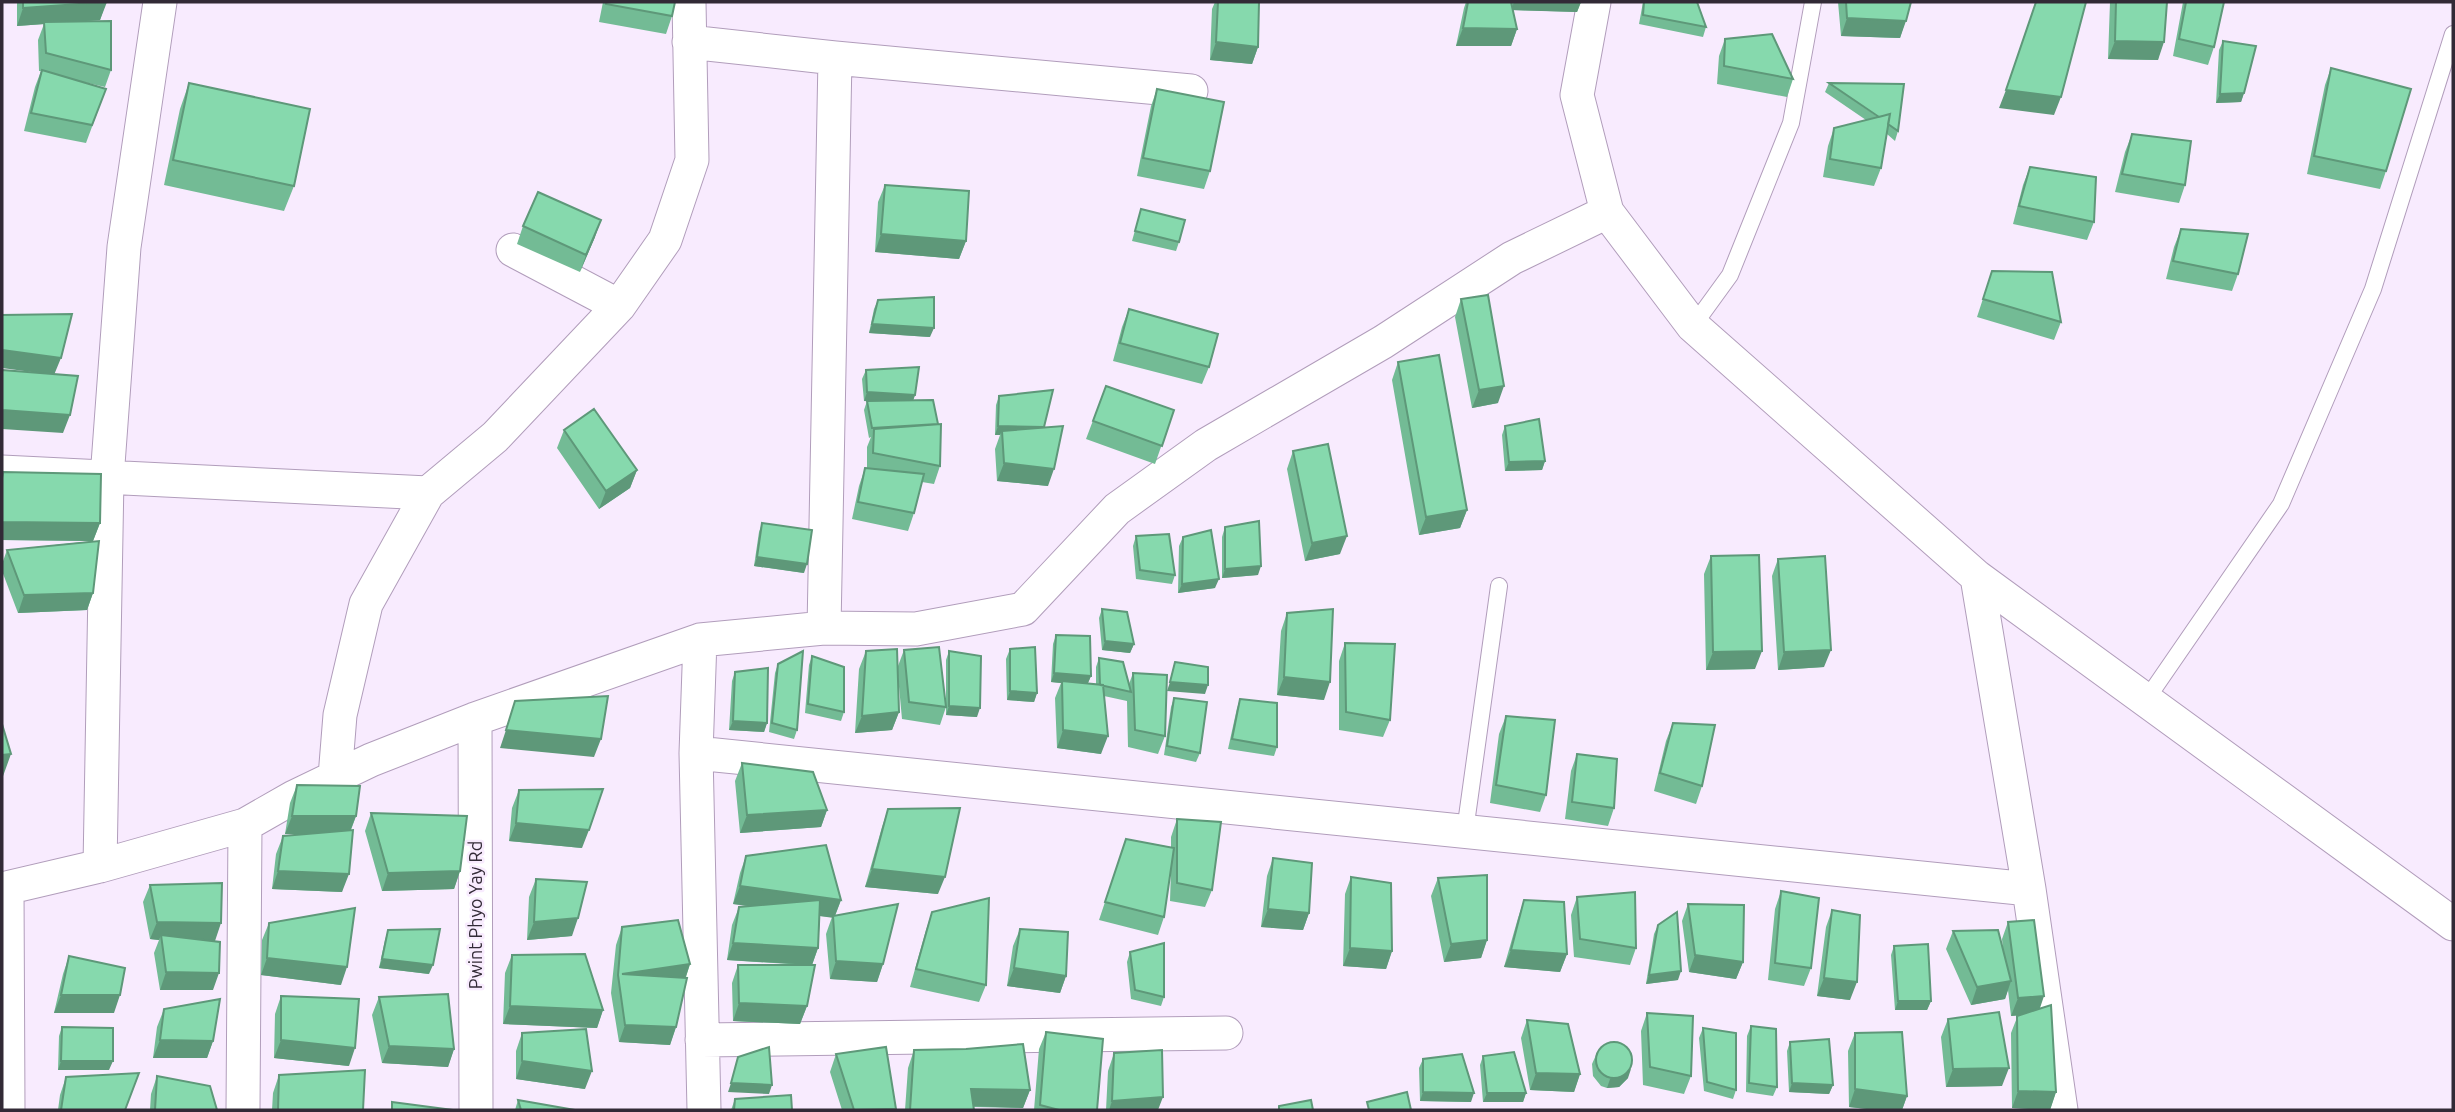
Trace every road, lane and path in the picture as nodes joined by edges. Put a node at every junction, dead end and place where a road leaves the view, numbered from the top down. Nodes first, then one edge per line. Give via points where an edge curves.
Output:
1 (160, 2) edge
2 (688, 2) edge
3 (1594, 2) edge
4 (1814, 2) edge
5 (2453, 34) edge
6 (689, 42) junction
7 (835, 58) junction
8 (1191, 92) dead end
9 (1607, 212) junction
10 (513, 250) dead end
11 (619, 306) junction
12 (1693, 326) junction
13 (2, 472) edge
14 (107, 478) junction
15 (428, 493) junction
16 (1977, 577) junction
17 (1499, 586) dead end
18 (824, 628) junction
19 (700, 640) junction
20 (2146, 700) junction
21 (475, 719) junction
22 (696, 752) junction
23 (335, 776) junction
24 (245, 825) junction
25 (1465, 831) junction
26 (100, 866) junction
27 (4, 888) edge
28 (2029, 889) junction
29 (2453, 924) edge
30 (1226, 1033) dead end
31 (702, 1040) junction
32 (8, 1110) edge
33 (243, 1110) edge
34 (476, 1110) edge
35 (704, 1110) edge
36 (2061, 1110) edge

1 - 14 street via 124,247
2 - 6 street
3 - 9 street via 1577,95
4 - 12 lane via 1791,123 1730,275
5 - 20 lane via 2374,289 2281,504
6 - 7 street
6 - 11 street via 692,160 665,240
7 - 8 street
7 - 18 street
9 - 12 street
9 - 18 street via 1512,258 1383,342 1206,445 1117,509 1023,609 916,629
10 - 11 street
11 - 15 street via 495,436
12 - 16 street
13 - 14 street
14 - 15 street
14 - 26 street
15 - 23 street via 366,604 340,715
16 - 20 street
16 - 28 street
17 - 25 lane
18 - 19 street
19 - 21 street
19 - 22 street
20 - 29 street
21 - 23 street
21 - 34 street, Pwint Phyo Yay Rd
22 - 25 street
22 - 31 street
23 - 24 street
24 - 26 street
24 - 33 street
25 - 28 street
26 - 27 street
27 - 32 street
28 - 36 street
30 - 31 street
31 - 35 street

